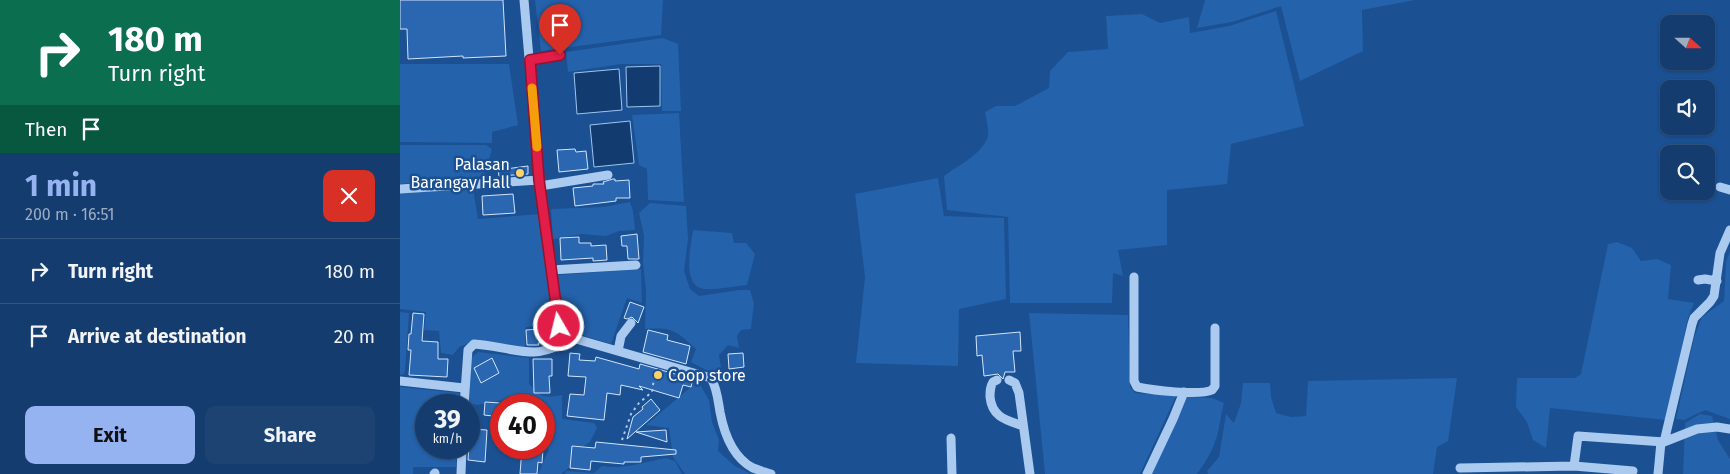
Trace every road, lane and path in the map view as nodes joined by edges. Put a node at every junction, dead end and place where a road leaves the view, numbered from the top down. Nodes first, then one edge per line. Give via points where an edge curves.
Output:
1 (524, 0) edge
2 (560, 55) dead end
3 (530, 60) junction
4 (608, 175) dead end
5 (540, 183) junction
6 (1720, 186) dead end
7 (400, 189) edge
8 (1730, 190) edge
9 (1730, 230) edge
10 (636, 265) dead end
11 (551, 270) junction
12 (1134, 277) dead end
13 (1698, 280) dead end
14 (1717, 281) junction
15 (631, 323) dead end
16 (1215, 328) dead end
17 (576, 339) junction
18 (618, 351) junction
19 (657, 363) junction
20 (997, 380) dead end
21 (1009, 380) dead end
22 (400, 381) edge
23 (464, 388) junction
24 (1184, 392) junction
25 (464, 394) edge
26 (1023, 426) junction
27 (1730, 429) edge
28 (951, 438) dead end
29 (622, 440) dead end
30 (1662, 442) junction
31 (462, 459) edge
32 (1574, 466) junction
33 (1460, 468) dead end
34 (1547, 471) edge
35 (1633, 471) dead end
36 (461, 474) edge
37 (771, 474) edge
38 (952, 474) edge
39 (1030, 474) edge
40 (1147, 474) edge
41 (1658, 474) edge

1 - 3 street
2 - 3 street
3 - 5 street
4 - 5 street
5 - 7 street
5 - 11 street
6 - 8 street
9 - 14 street via 1720,253
10 - 11 street
11 - 17 street via 559,326
12 - 24 street via 1134,381 1137,387
13 - 14 street
14 - 30 street via 1714,296 1694,318
15 - 18 street via 621,336
16 - 24 street via 1214,386 1210,392
17 - 18 street
17 - 23 street via 535,352 474,344 468,350
18 - 19 street
19 - 29 path via 652,392 631,414
19 - 37 street via 711,378 716,386 731,447 752,468
20 - 26 street via 990,391 993,410
21 - 26 street via 1015,383 1019,393
22 - 23 street
23 - 25 street
24 - 40 street
26 - 39 street
27 - 30 street via 1691,430
28 - 38 street
30 - 32 street via 1578,436
30 - 41 street
31 - 36 street
32 - 34 street
32 - 35 street
33 - 34 street

